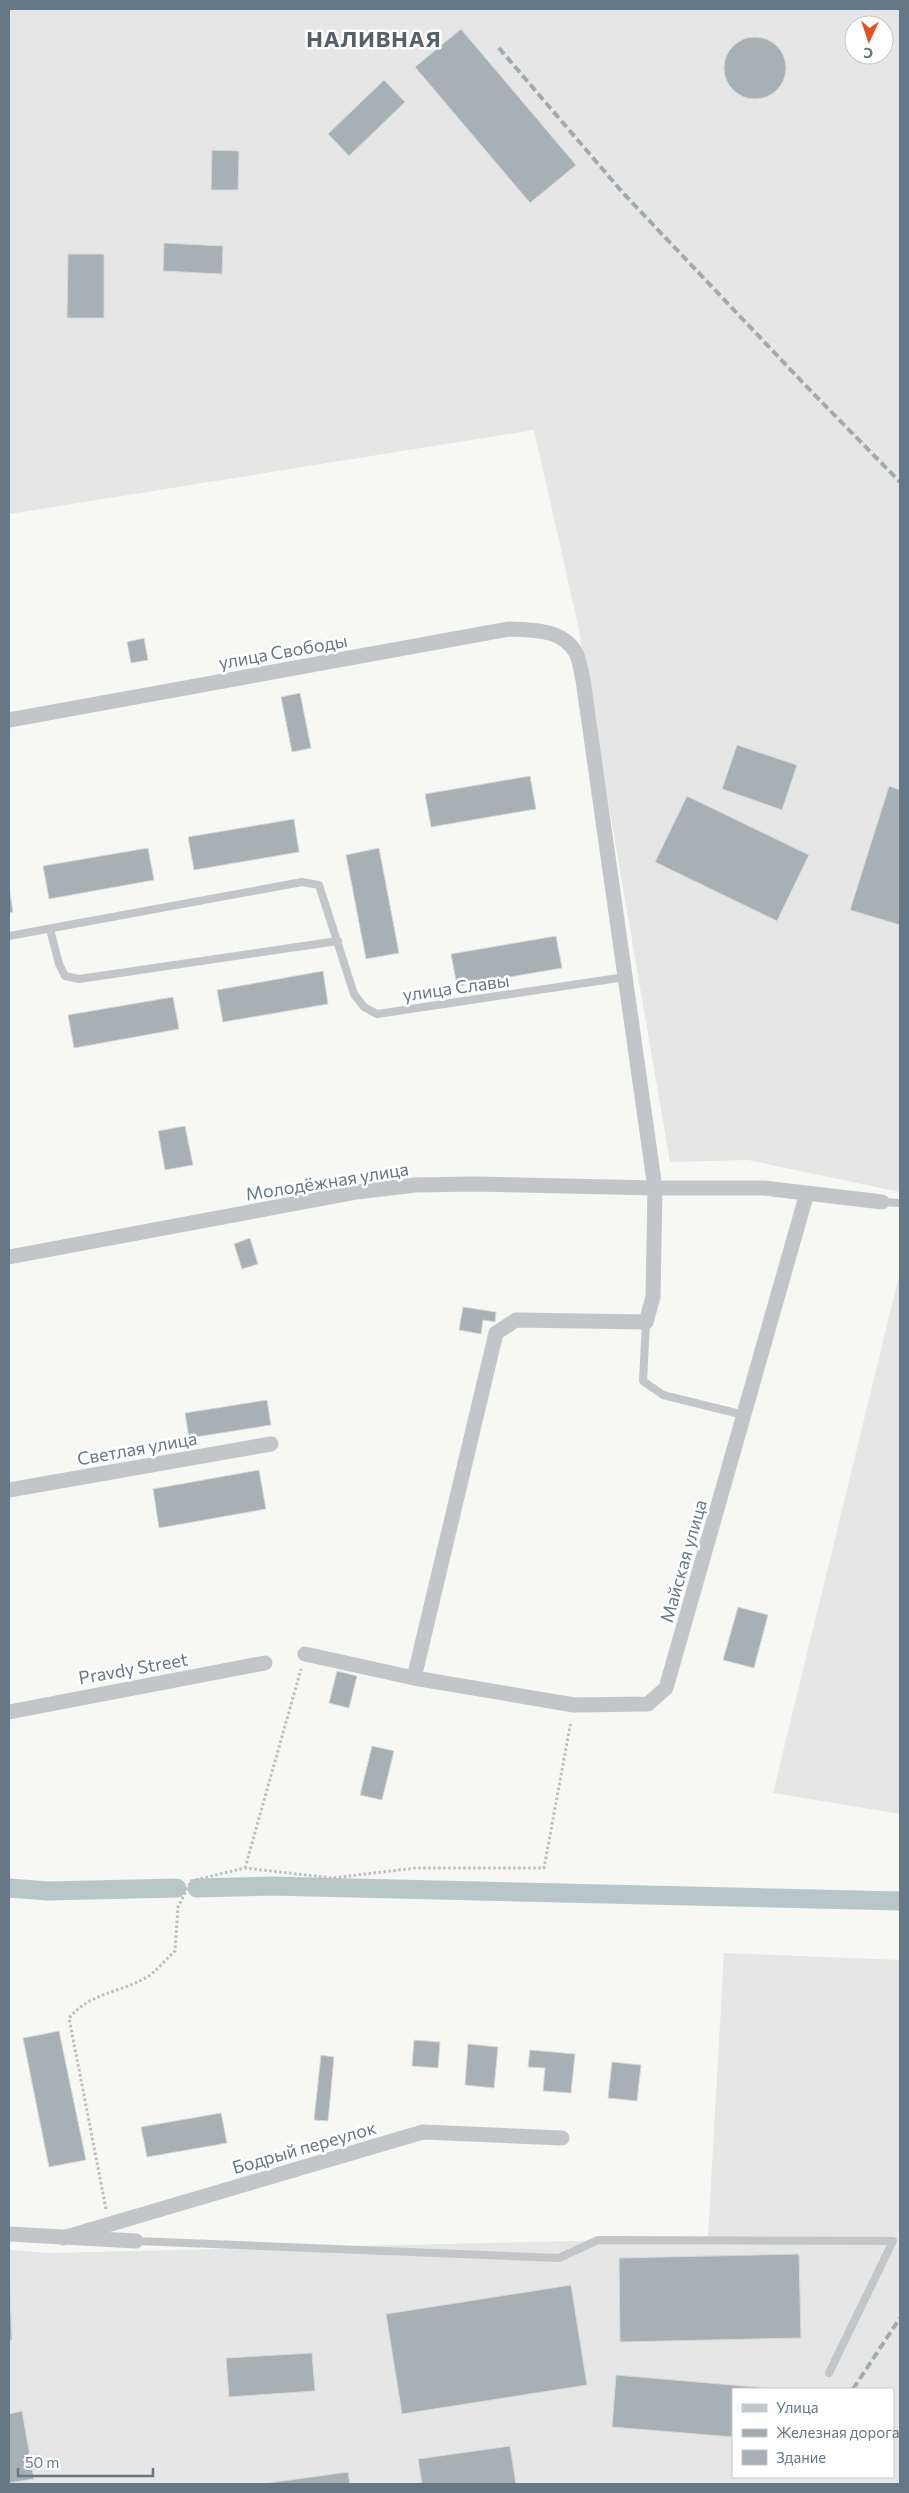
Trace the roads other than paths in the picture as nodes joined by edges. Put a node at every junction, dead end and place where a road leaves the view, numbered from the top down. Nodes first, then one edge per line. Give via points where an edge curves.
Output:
1 (9, 720) edge
2 (50, 929) junction
3 (9, 936) edge
4 (338, 941) junction
5 (625, 977) junction
6 (655, 1188) junction
7 (807, 1194) junction
8 (882, 1202) joint
9 (900, 1203) edge
10 (9, 1256) edge
11 (646, 1322) junction
12 (744, 1415) junction
13 (271, 1444) dead end
14 (9, 1490) edge
15 (305, 1654) road end
16 (265, 1663) dead end
17 (414, 1678) junction
18 (9, 1712) edge
19 (562, 2138) dead end
20 (9, 2234) edge
21 (63, 2238) junction
22 (136, 2241) joint
23 (829, 2373) dead end

1 - 5 street, улица Свободы via 509,629 541,630 564,639 576,654 583,680
2 - 3 lane, улица Славы
2 - 4 lane via 65,976 79,979
2 - 4 lane, улица Славы via 302,882 319,885
4 - 5 lane, улица Славы via 354,994 364,1007 377,1014
5 - 6 street
6 - 7 street, Молодёжная улица via 764,1188
6 - 10 street, Молодёжная улица via 474,1184 405,1186
6 - 11 street via 653,1297
7 - 8 street, Молодёжная улица
7 - 12 street, Майская улица
8 - 9 lane
11 - 12 lane via 643,1381 663,1395
11 - 17 street via 516,1320 496,1333
12 - 17 street, Майская улица via 666,1688 648,1704 574,1705
13 - 14 street, Светлая улица
15 - 17 street, Майская улица
16 - 18 street, Pravdy Street
19 - 21 street, Бодрый переулок via 423,2132
20 - 21 street
21 - 22 street
22 - 23 lane via 559,2258 598,2240 893,2241

